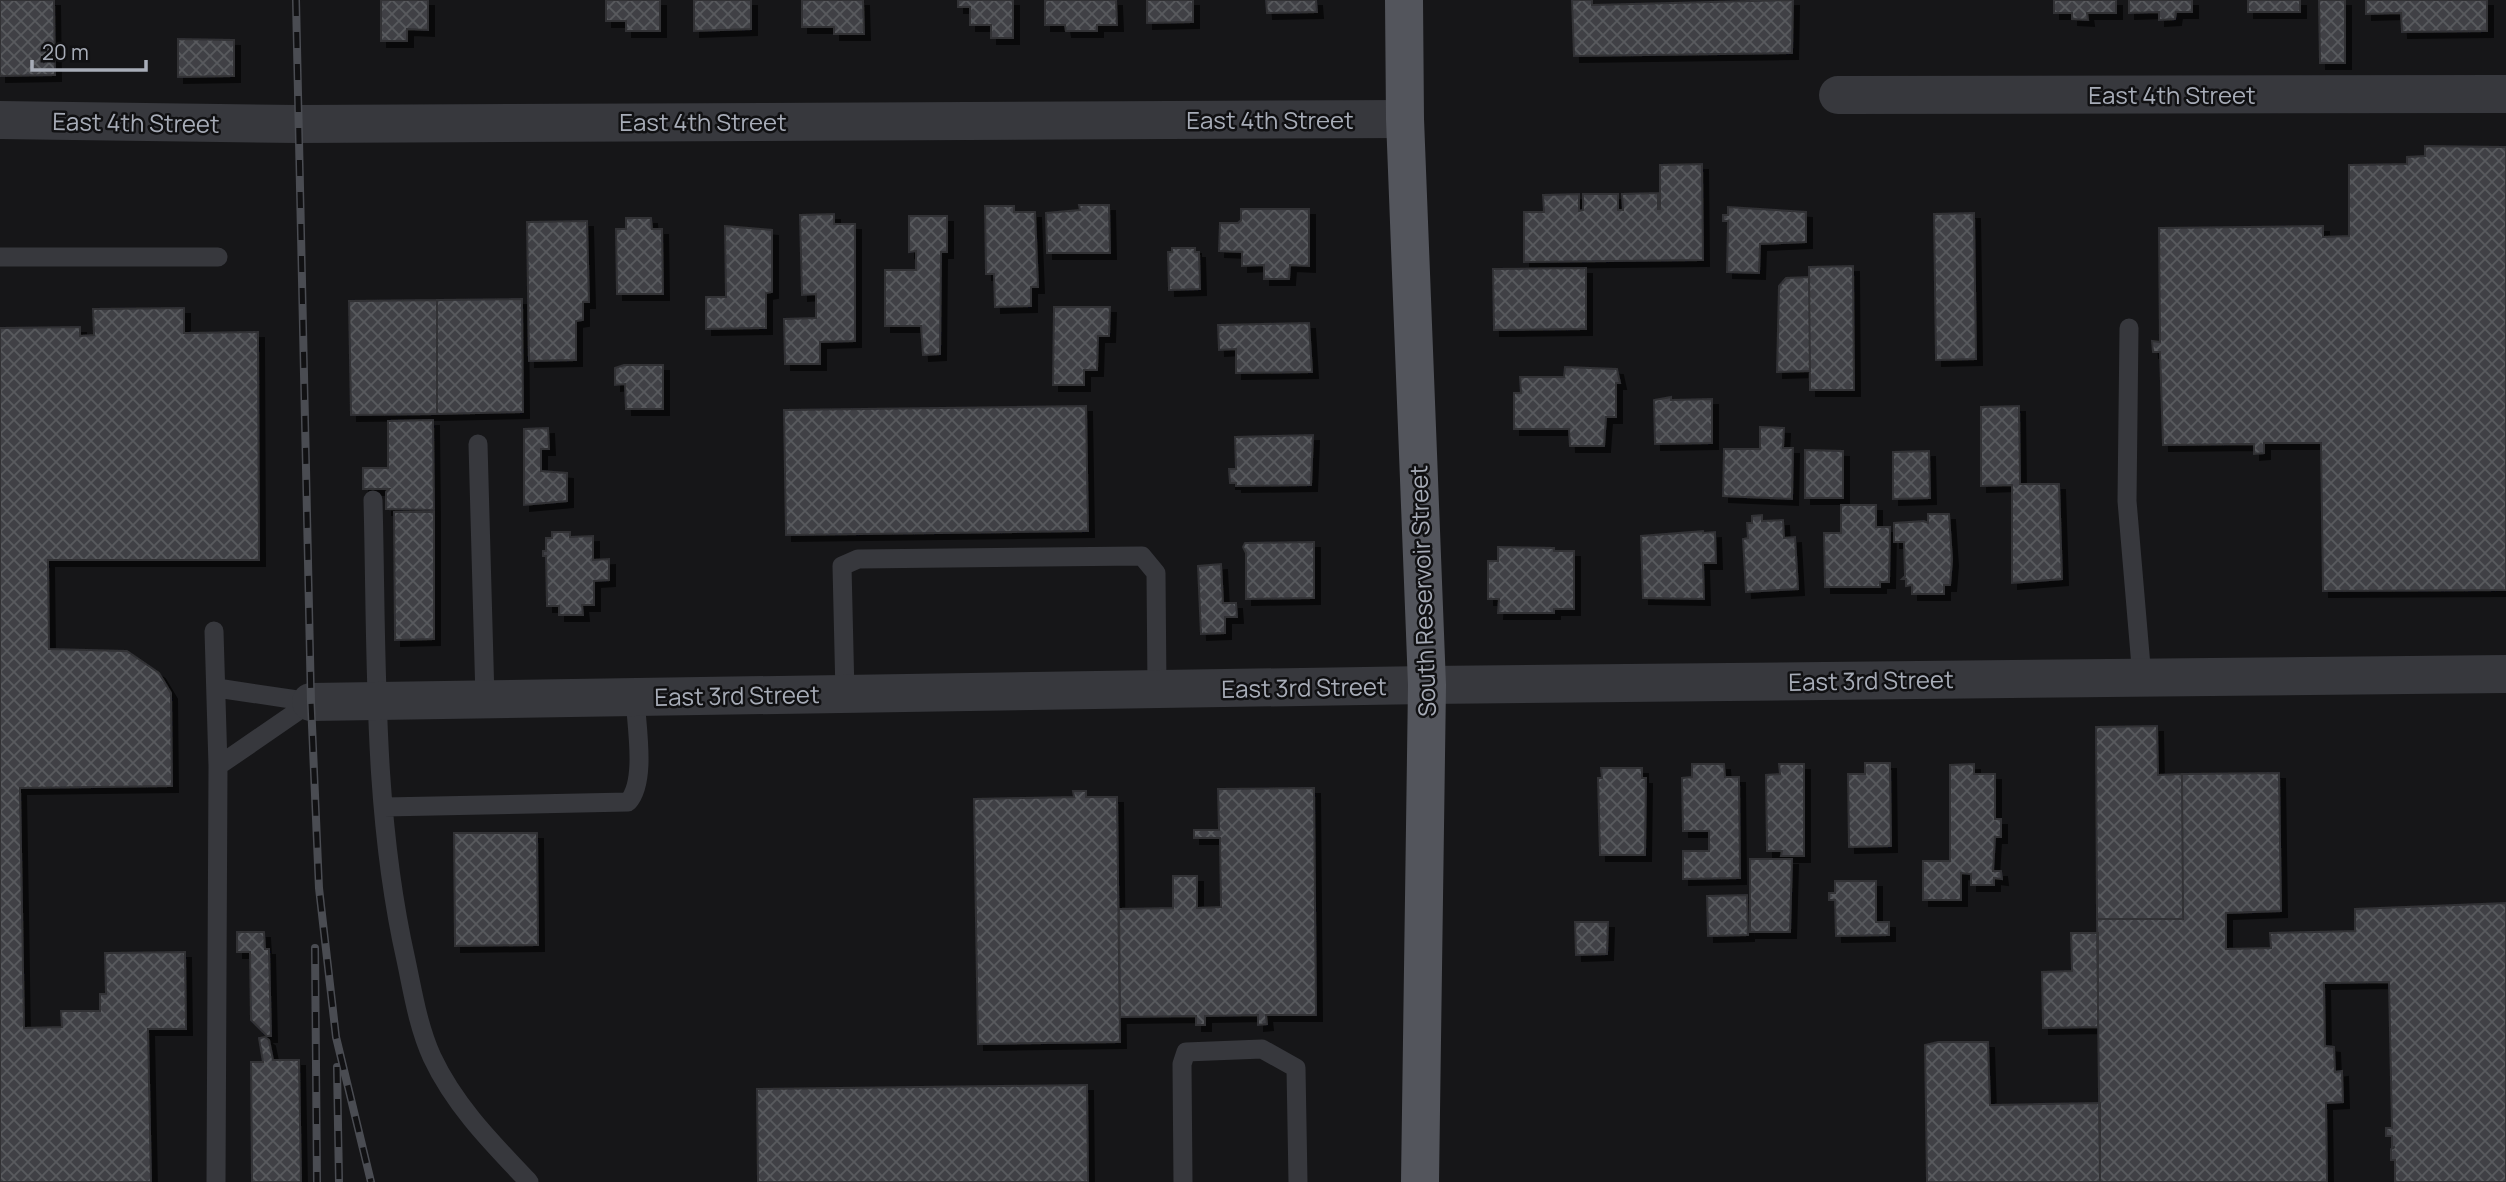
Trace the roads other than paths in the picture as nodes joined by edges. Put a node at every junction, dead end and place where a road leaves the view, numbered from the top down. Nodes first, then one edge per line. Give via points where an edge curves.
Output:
1 (1404, 0) edge
2 (2506, 94) edge
3 (1838, 95) dead end
4 (1405, 119) junction
5 (0, 120) edge
6 (0, 257) edge
7 (218, 257) dead end
8 (2129, 328) dead end
9 (478, 444) dead end
10 (373, 500) dead end
11 (214, 631) dead end
12 (2506, 674) edge
13 (2142, 678) junction
14 (1427, 685) junction
15 (217, 688) junction
16 (1157, 689) junction
17 (845, 694) junction
18 (635, 696) junction
19 (485, 699) junction
20 (379, 701) junction
21 (312, 702) junction
22 (218, 766) junction
23 (384, 807) junction
24 (216, 1182) edge
25 (529, 1182) edge
26 (1183, 1182) edge
27 (1298, 1182) edge
28 (1420, 1182) edge

1 - 4 main road, South Reservoir Street
2 - 3 street, East 4th Street
4 - 5 street, East 4th Street via 297,124
4 - 14 main road, South Reservoir Street
6 - 7 lane
8 - 13 lane via 2127,501
9 - 19 lane
10 - 20 lane
11 - 15 lane
12 - 13 street, East 3rd Street
13 - 14 street, East 3rd Street
14 - 16 street, East 3rd Street
14 - 28 main road, South Reservoir Street
15 - 21 lane
15 - 22 lane
16 - 17 street, East 3rd Street
16 - 17 lane via 1156,573 1142,556 858,559 842,566
17 - 18 street, East 3rd Street
18 - 19 street, East 3rd Street
18 - 23 lane via 639,776 637,792 628,802
19 - 20 street, East 3rd Street
20 - 21 street, East 3rd Street
20 - 23 lane
21 - 22 lane
22 - 24 lane
23 - 25 lane via 395,910 422,1032 470,1120
26 - 27 lane via 1182,1064 1186,1052 1262,1049 1296,1068

